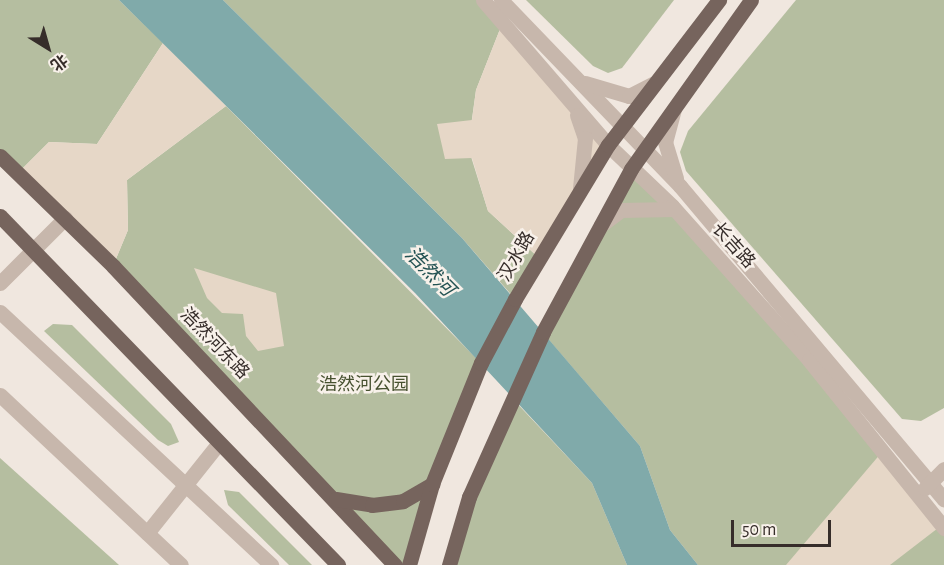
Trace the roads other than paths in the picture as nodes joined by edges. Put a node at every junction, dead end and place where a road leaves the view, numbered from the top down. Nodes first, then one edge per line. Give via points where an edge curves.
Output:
1 (483, 0) edge
2 (501, 0) edge
3 (719, 0) edge
4 (752, 0) edge
5 (575, 78) junction
6 (654, 83) junction
7 (676, 103) junction
8 (574, 107) junction
9 (621, 127) junction
10 (608, 145) junction
11 (644, 150) junction
12 (0, 156) edge
13 (631, 169) junction
14 (680, 186) junction
15 (579, 193) junction
16 (674, 209) junction
17 (0, 216) edge
18 (66, 218) junction
19 (601, 225) junction
20 (32, 251) junction
21 (0, 283) edge
22 (0, 312) edge
23 (0, 395) edge
24 (218, 444) junction
25 (944, 469) edge
26 (930, 483) junction
27 (432, 484) junction
28 (185, 485) junction
29 (917, 496) junction
30 (336, 499) junction
31 (944, 500) edge
32 (944, 528) edge
33 (147, 533) junction
34 (181, 565) edge
35 (271, 565) edge
36 (338, 565) edge
37 (395, 565) edge
38 (409, 565) edge
39 (449, 565) edge

1 - 8 street, 长吉路
2 - 5 street, 长吉路
3 - 6 main road, 汉水路
4 - 7 main road
5 - 6 street via 604,92 629,96
5 - 9 street, 长吉路
6 - 9 main road, 汉水路
7 - 11 main road
7 - 14 street via 665,142
8 - 10 street, 长吉路
8 - 15 street via 585,138
9 - 10 main road, 汉水路
9 - 11 street, 长吉路
10 - 13 street, 长吉路
10 - 15 main road, 汉水路
11 - 13 main road
11 - 14 street, 长吉路
12 - 18 main road, 浩然河东路
13 - 16 street, 长吉路
13 - 19 main road
14 - 26 street, 长吉路
15 - 27 main road, 汉水路 via 481,363
16 - 19 street via 621,210
16 - 29 street, 长吉路 via 809,360
17 - 20 main road
18 - 20 street
18 - 30 main road, 浩然河东路
19 - 39 main road via 511,397 475,483
20 - 21 street
20 - 24 main road
22 - 28 street
23 - 33 street
24 - 28 street
24 - 36 main road
25 - 26 street
26 - 29 street
26 - 31 street, 长吉路
27 - 30 main road via 403,501 372,505
27 - 38 main road, 汉水路
28 - 33 street
28 - 35 street
29 - 32 street, 长吉路
30 - 37 main road, 浩然河东路
33 - 34 street

